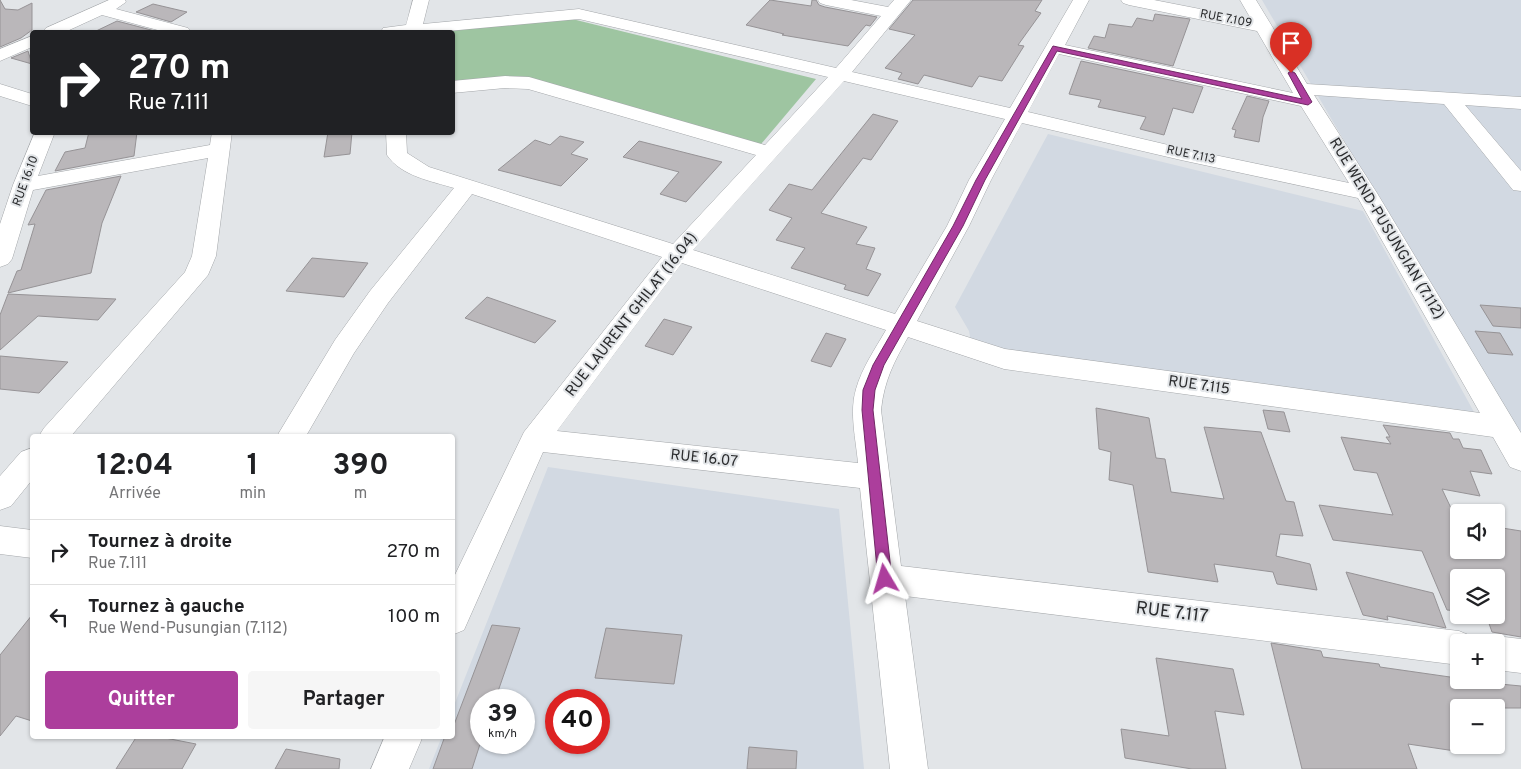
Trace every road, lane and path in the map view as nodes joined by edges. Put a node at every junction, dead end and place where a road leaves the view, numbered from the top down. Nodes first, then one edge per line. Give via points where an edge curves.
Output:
1 (122, 0) edge
2 (421, 0) edge
3 (826, 0) edge
4 (1082, 0) edge
5 (1129, 0) edge
6 (1248, 0) edge
7 (898, 6) edge
8 (578, 7) edge
9 (102, 10) junction
10 (1265, 27) junction
11 (57, 30) edge
12 (175, 30) edge
13 (413, 30) joint
14 (30, 42) edge
15 (1055, 48) junction
16 (0, 56) edge
17 (841, 74) junction
18 (455, 87) edge
19 (0, 90) edge
20 (1304, 96) junction
21 (30, 99) edge
22 (1450, 99) junction
23 (1521, 103) edge
24 (1016, 116) junction
25 (44, 135) edge
26 (396, 135) edge
27 (220, 141) edge
28 (771, 153) junction
29 (24, 185) junction
30 (1521, 185) edge
31 (466, 186) junction
32 (1366, 193) junction
33 (677, 254) junction
34 (0, 259) edge
35 (902, 325) junction
36 (1502, 427) junction
37 (56, 434) edge
38 (293, 434) edge
39 (534, 440) junction
40 (1521, 459) edge
41 (30, 462) edge
42 (874, 477) junction
43 (0, 497) edge
44 (0, 540) edge
45 (30, 544) edge
46 (885, 579) junction
47 (456, 603) edge
48 (1450, 647) edge
49 (1505, 654) edge
50 (1521, 656) edge
51 (403, 739) edge
52 (390, 769) edge
53 (909, 769) edge

1 - 9 street
2 - 13 street
3 - 7 street
4 - 15 street
5 - 10 street, RUE 7.109
6 - 10 street, RUE WEND-PUSUNGIAN (7.112)
7 - 17 street, RUE LAURENT GHILAT (16.04)
8 - 13 street, RUE 7.113
8 - 17 street, RUE 7.113
9 - 11 street
9 - 12 street
10 - 20 street, RUE WEND-PUSUNGIAN (7.112)
14 - 16 street
15 - 20 street
15 - 24 street
17 - 24 street, RUE 7.113
17 - 28 street, RUE LAURENT GHILAT (16.04)
18 - 28 street via 529,83
19 - 21 street
20 - 22 street
20 - 32 street, RUE WEND-PUSUNGIAN (7.112)
22 - 23 street
22 - 30 street
24 - 32 street, RUE 7.113
24 - 35 street
25 - 29 street, RUE 16.10
26 - 31 street, RUE 7.115 via 396,154 406,163
27 - 29 street
27 - 37 street via 204,256 196,275
28 - 33 street, RUE LAURENT GHILAT (16.04)
29 - 34 street, RUE 16.10
31 - 33 street, RUE 7.115
31 - 38 street via 344,347
32 - 36 street, RUE WEND-PUSUNGIAN (7.112)
33 - 35 street, RUE 7.115
33 - 39 street, RUE LAURENT GHILAT (16.04)
35 - 36 street, RUE 7.115 via 1004,359
35 - 42 street via 869,390 867,410
36 - 40 street, RUE WEND-PUSUNGIAN (7.112)
39 - 42 street, RUE 16.07
39 - 47 street, RUE LAURENT GHILAT (16.04)
41 - 43 street
42 - 46 street
44 - 45 street
46 - 48 street, RUE 7.117
46 - 53 street
49 - 50 street
51 - 52 street

